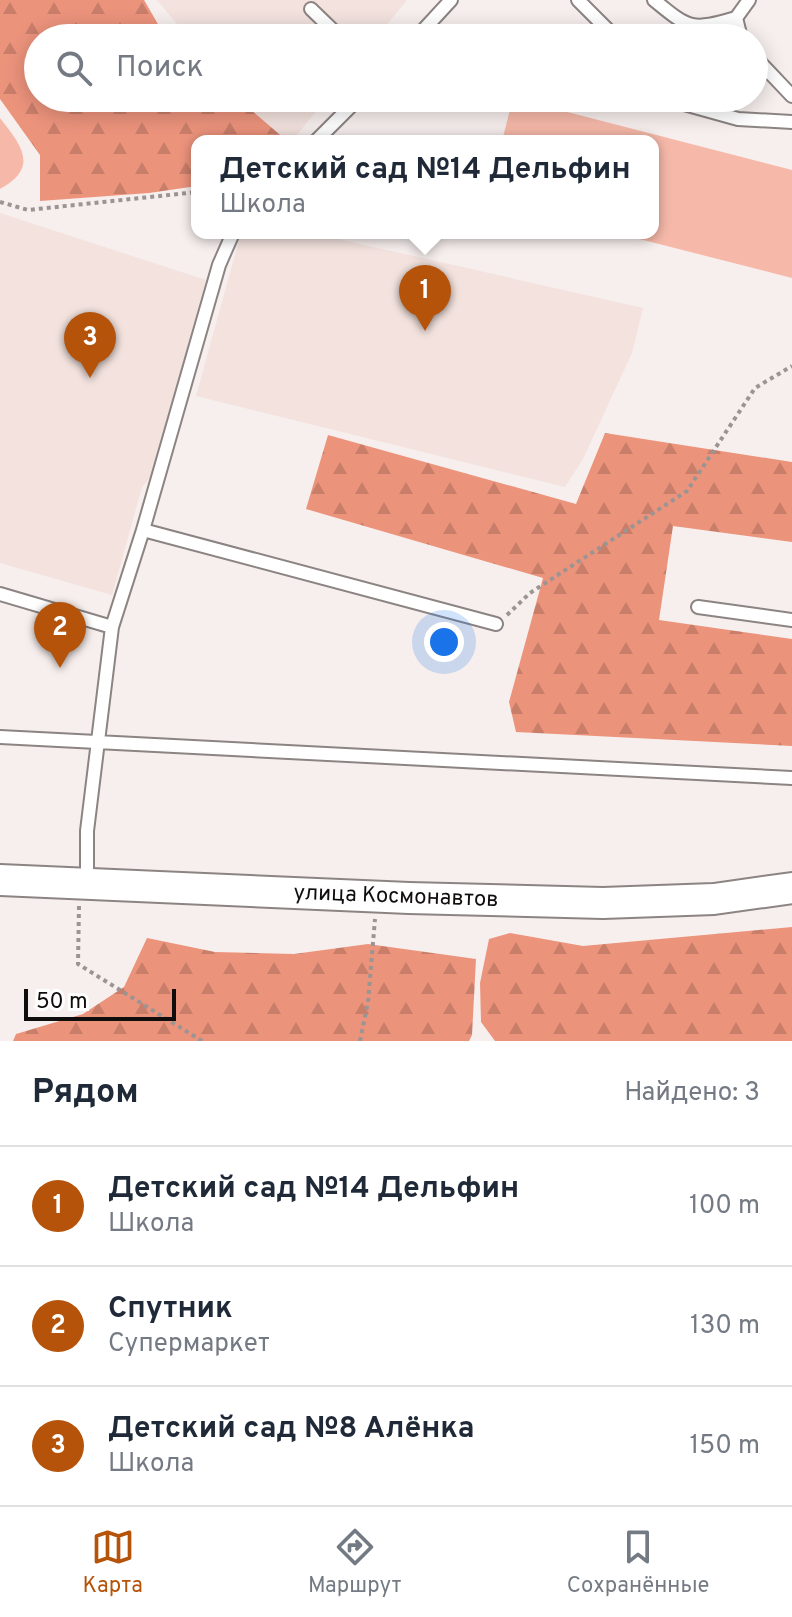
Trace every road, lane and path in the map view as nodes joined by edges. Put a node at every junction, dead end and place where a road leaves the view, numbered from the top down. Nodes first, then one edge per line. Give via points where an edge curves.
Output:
1 (451, 0) edge
2 (578, 0) edge
3 (654, 0) edge
4 (749, 0) edge
5 (311, 9) dead end
6 (736, 18) junction
7 (327, 24) edge
8 (429, 24) edge
9 (602, 24) edge
10 (690, 24) edge
11 (715, 24) edge
12 (738, 24) edge
13 (768, 71) edge
14 (792, 96) edge
15 (345, 112) edge
16 (713, 112) edge
17 (792, 122) edge
18 (322, 135) edge
19 (191, 193) edge
20 (0, 202) edge
21 (230, 239) edge
22 (792, 366) edge
23 (143, 530) junction
24 (0, 594) edge
25 (698, 607) dead end
26 (792, 620) edge
27 (496, 624) joint
28 (112, 627) junction
29 (0, 737) edge
30 (97, 744) junction
31 (792, 778) edge
32 (0, 880) edge
33 (87, 885) junction
34 (792, 888) edge
35 (376, 897) junction
36 (202, 1041) edge
37 (360, 1041) edge

1 - 8 lane
2 - 9 lane
3 - 10 lane
4 - 6 lane
5 - 7 lane
6 - 11 lane
6 - 12 lane
13 - 14 lane
15 - 18 lane
16 - 17 lane
19 - 20 path via 28,210
21 - 23 lane
22 - 27 path via 755,388 687,491 530,593
23 - 27 lane
23 - 28 lane
24 - 28 lane
25 - 26 lane
28 - 30 lane
29 - 30 lane
30 - 31 lane
30 - 33 lane
32 - 33 street, улица Космонавтов
33 - 35 street, улица Космонавтов
33 - 36 path via 79,906 78,964
34 - 35 street, улица Космонавтов via 644,903
35 - 37 path

